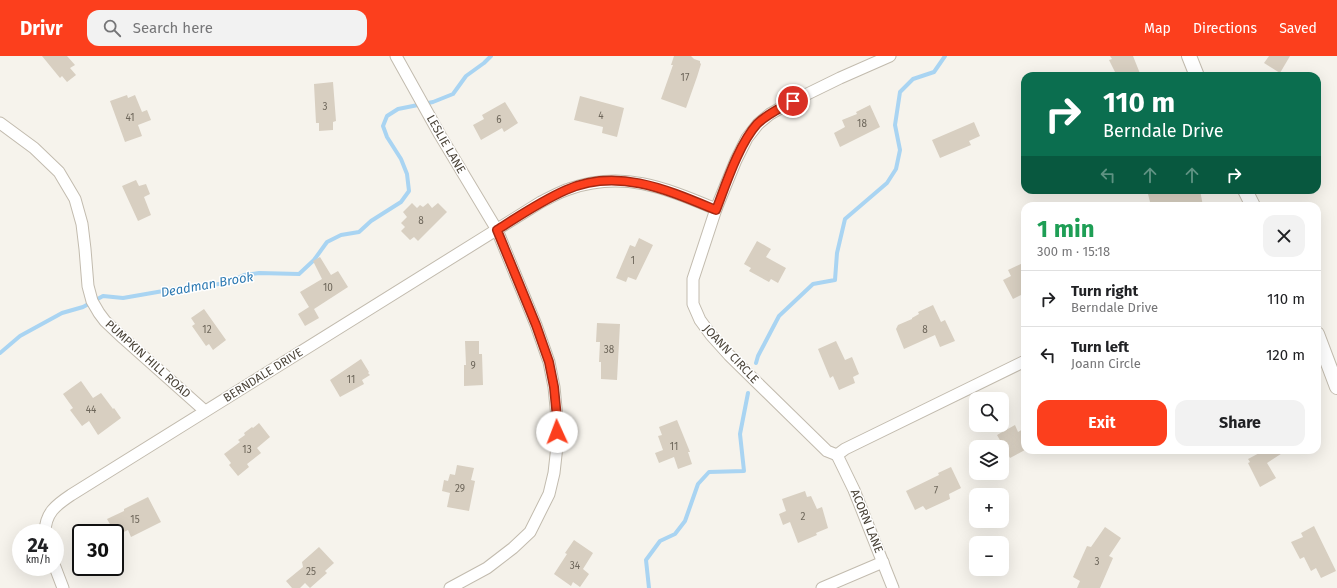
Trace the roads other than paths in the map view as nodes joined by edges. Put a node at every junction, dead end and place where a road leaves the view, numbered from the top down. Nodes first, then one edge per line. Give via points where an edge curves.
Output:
1 (396, 56) edge
2 (890, 56) edge
3 (1189, 56) edge
4 (1195, 72) edge
5 (0, 123) edge
6 (716, 210) junction
7 (497, 230) junction
8 (1321, 345) edge
9 (1021, 363) edge
10 (1337, 387) edge
11 (205, 411) junction
12 (837, 455) junction
13 (46, 524) edge
14 (884, 562) junction
15 (58, 576) edge
16 (63, 588) edge
17 (450, 588) edge
18 (822, 588) edge
19 (893, 588) edge

1 - 7 street, LESLIE LANE
2 - 6 street, JOANN CIRCLE via 793,101 758,124 747,138
3 - 4 street
5 - 11 street, PUMPKIN HILL ROAD via 34,148 59,172 75,199 86,249 88,286 99,313 123,338
6 - 7 street, BERNDALE DRIVE via 660,188 638,182 613,180 567,189
6 - 12 street, JOANN CIRCLE via 693,279 693,304 700,320 729,355 827,451
7 - 11 street, BERNDALE DRIVE
7 - 17 street via 549,362 557,418 557,453 549,494 530,532 487,568
8 - 10 street
9 - 12 street
11 - 13 street, BERNDALE DRIVE via 57,504 48,514
12 - 14 street, ACORN LANE
14 - 18 street
14 - 19 street, ACORN LANE
15 - 16 street

